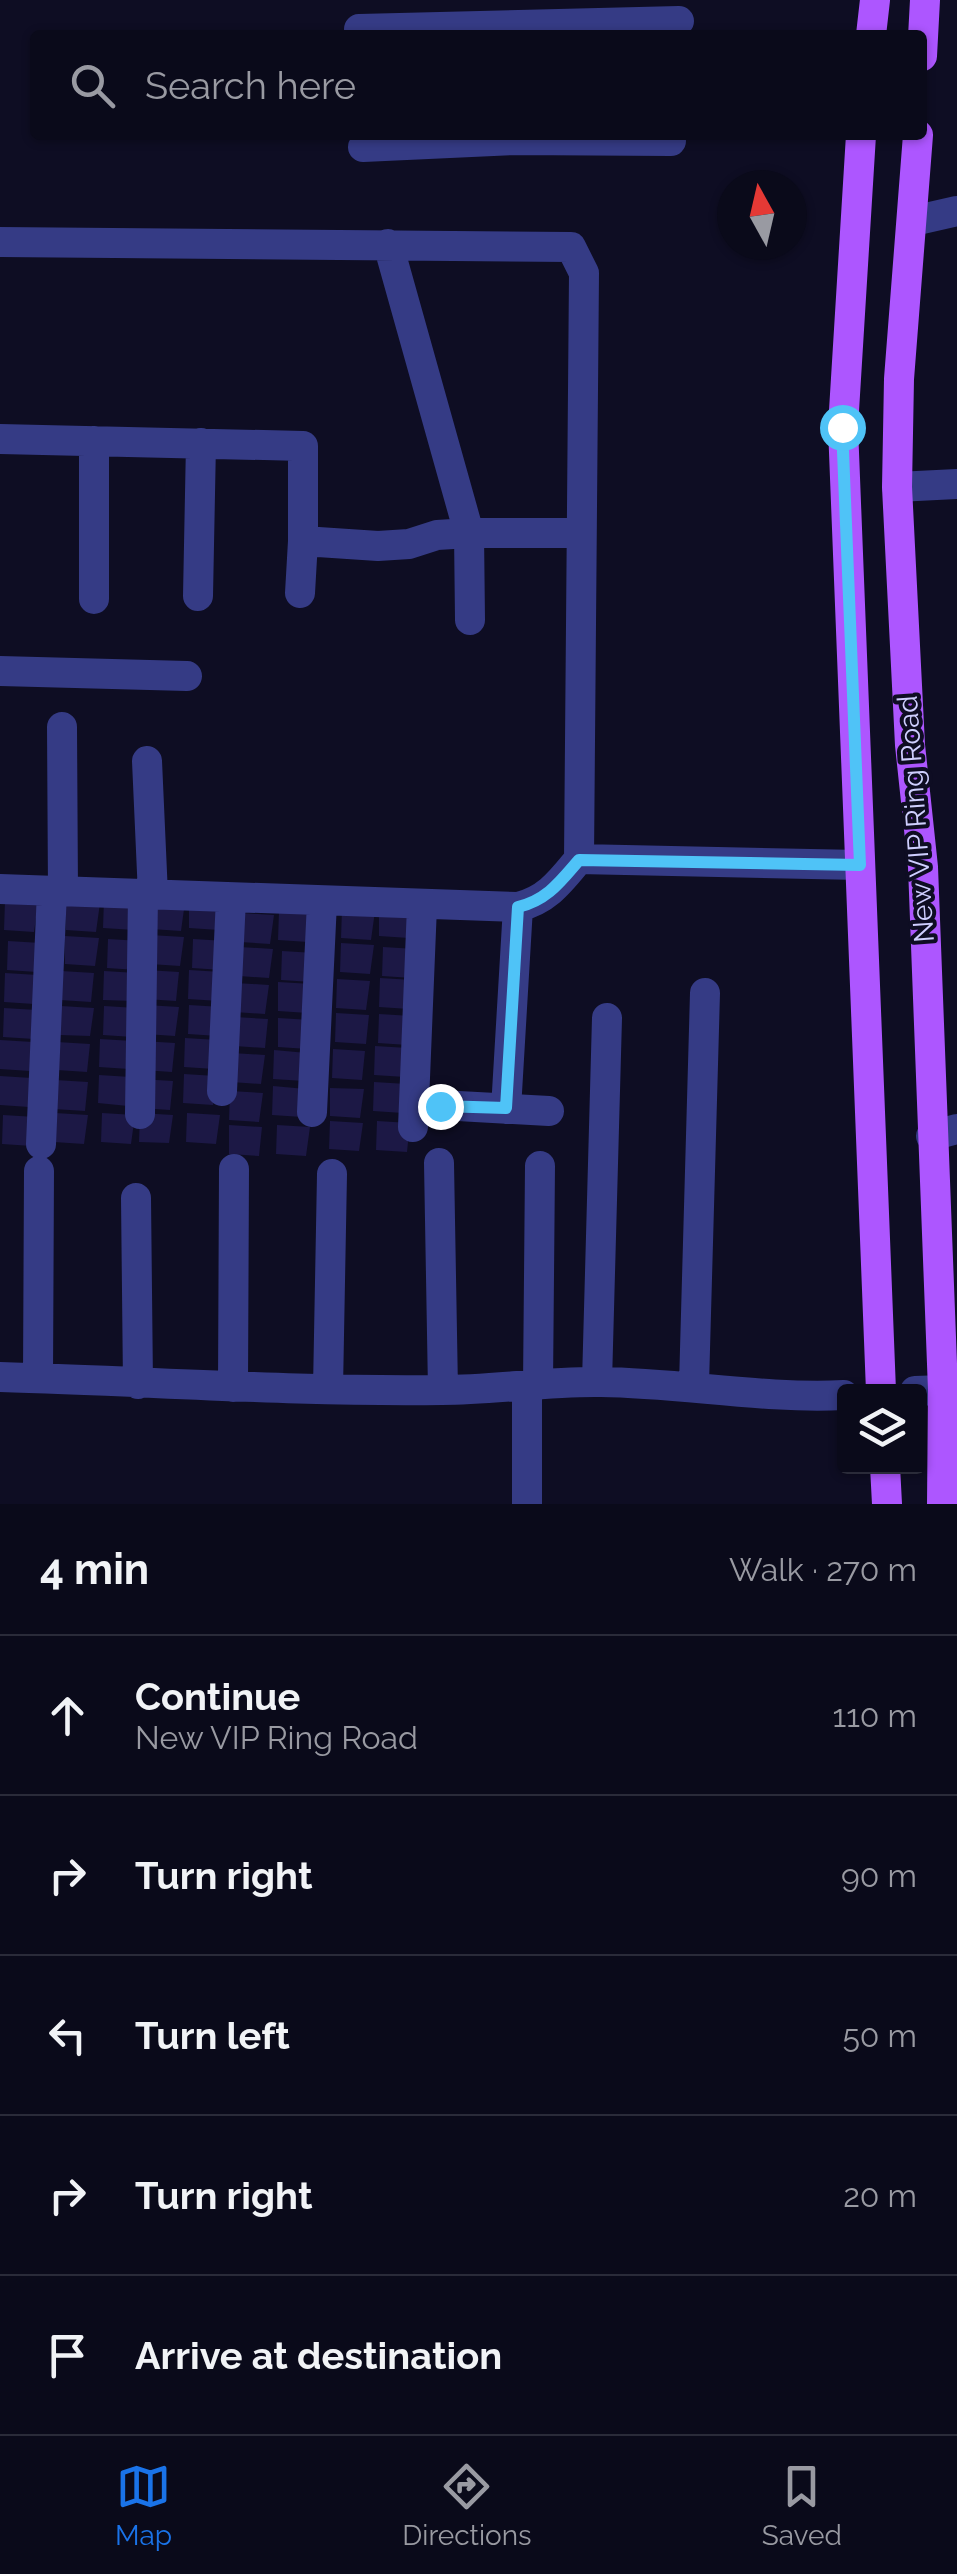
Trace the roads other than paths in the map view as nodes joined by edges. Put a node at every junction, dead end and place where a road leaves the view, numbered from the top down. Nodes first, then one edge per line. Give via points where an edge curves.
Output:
1 (875, 0) edge
2 (925, 0) edge
3 (512, 20) edge
4 (679, 21) dead end
5 (359, 29) dead end
6 (872, 30) edge
7 (923, 30) edge
8 (480, 140) edge
9 (619, 140) edge
10 (861, 140) edge
11 (918, 140) edge
12 (671, 141) dead end
13 (363, 147) dead end
14 (957, 211) edge
15 (913, 222) junction
16 (0, 242) edge
17 (388, 244) junction
18 (0, 440) edge
19 (94, 441) junction
20 (201, 443) junction
21 (957, 484) edge
22 (897, 486) junction
23 (468, 532) junction
24 (581, 533) junction
25 (303, 541) junction
26 (300, 593) dead end
27 (198, 596) dead end
28 (94, 598) dead end
29 (470, 620) dead end
30 (0, 671) edge
31 (187, 676) dead end
32 (62, 727) dead end
33 (146, 761) dead end
34 (579, 860) junction
35 (860, 865) junction
36 (0, 890) edge
37 (58, 892) junction
38 (148, 895) junction
39 (231, 898) junction
40 (322, 902) junction
41 (422, 906) junction
42 (518, 907) junction
43 (705, 993) dead end
44 (607, 1018) dead end
45 (222, 1091) dead end
46 (440, 1106) dead end
47 (506, 1108) junction
48 (549, 1111) dead end
49 (312, 1112) dead end
50 (140, 1114) dead end
51 (413, 1128) dead end
52 (944, 1132) edge
53 (440, 1163) dead end
54 (540, 1166) dead end
55 (234, 1168) dead end
56 (332, 1174) dead end
57 (136, 1198) dead end
58 (948, 1329) edge
59 (0, 1377) edge
60 (38, 1378) junction
61 (598, 1382) junction
62 (138, 1384) junction
63 (881, 1384) edge
64 (694, 1385) junction
65 (533, 1386) junction
66 (233, 1387) junction
67 (328, 1388) junction
68 (443, 1390) junction
69 (929, 1391) edge
70 (837, 1395) edge
71 (885, 1474) edge
72 (947, 1487) edge
73 (527, 1504) edge
74 (887, 1504) edge

1 - 6 main road
2 - 7 main road
3 - 4 street
3 - 5 street
8 - 13 street
9 - 12 street
10 - 35 main road, New VIP Ring Road via 842,427
11 - 15 main road, New VIP Ring Road
14 - 15 street
15 - 22 main road, New VIP Ring Road via 898,379
16 - 17 street
17 - 23 street
17 - 24 street via 571,247 584,274
18 - 19 street
19 - 20 street
19 - 28 street
20 - 25 street via 303,446
20 - 27 street
21 - 22 street
22 - 52 main road, New VIP Ring Road via 910,746
23 - 24 street
23 - 25 street via 378,546
23 - 29 street
24 - 34 street
25 - 26 street
30 - 31 street
32 - 37 street
33 - 38 street
34 - 35 street
34 - 42 street via 550,894
35 - 63 main road, New VIP Ring Road
36 - 37 street
37 - 38 street
37 - 60 street via 40,1158
38 - 39 street
38 - 50 street
39 - 40 street
39 - 45 street
40 - 41 street
40 - 49 street
41 - 42 street
41 - 51 street
42 - 47 street
43 - 64 street
44 - 61 street
46 - 47 street
47 - 48 street
52 - 58 main road, New VIP Ring Road
53 - 68 street
54 - 65 street
55 - 66 street
56 - 67 street
57 - 62 street
58 - 69 main road, New VIP Ring Road
59 - 60 street
60 - 62 street
61 - 64 street
61 - 65 street
62 - 66 street
64 - 70 street
65 - 68 street
65 - 73 street
66 - 67 street
67 - 68 street
69 - 72 main road, New VIP Ring Road
71 - 74 main road

